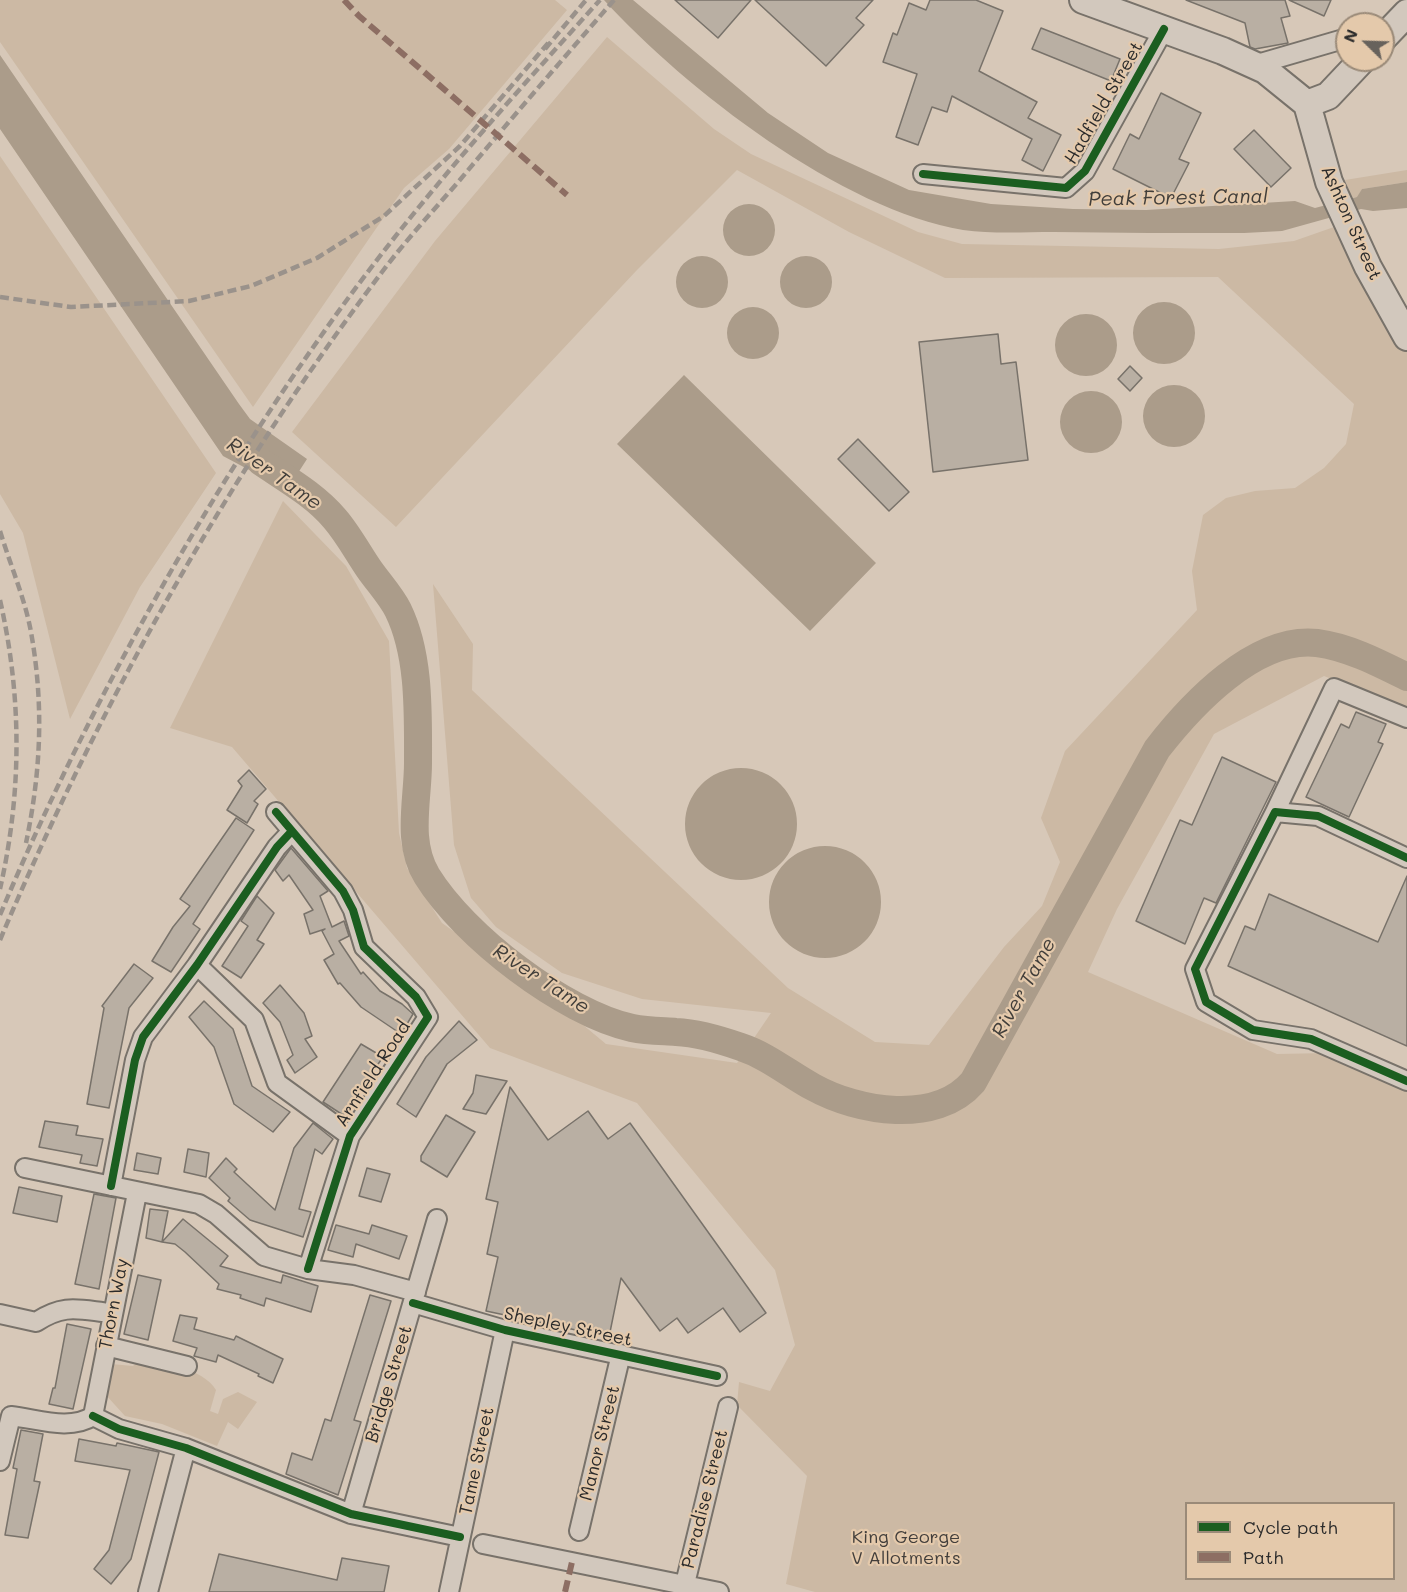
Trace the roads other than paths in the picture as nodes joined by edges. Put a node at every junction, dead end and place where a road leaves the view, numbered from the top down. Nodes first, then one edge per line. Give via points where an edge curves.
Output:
1 (1083, 0) edge
2 (1407, 13) edge
3 (1395, 26) edge
4 (1164, 29) junction
5 (1335, 41) edge
6 (1254, 65) junction
7 (1351, 72) edge
8 (1307, 104) junction
9 (923, 174) dead end
10 (1407, 337) edge
11 (1407, 718) edge
12 (276, 812) dead end
13 (1275, 812) junction
14 (292, 831) junction
15 (1407, 858) edge
16 (197, 965) junction
17 (1407, 1081) edge
18 (350, 1136) junction
19 (25, 1168) dead end
20 (111, 1186) junction
21 (137, 1193) junction
22 (437, 1219) dead end
23 (308, 1269) junction
24 (415, 1298) junction
25 (112, 1313) junction
26 (0, 1314) edge
27 (505, 1330) junction
28 (106, 1346) junction
29 (621, 1354) junction
30 (187, 1366) dead end
31 (717, 1376) dead end
32 (728, 1407) dead end
33 (93, 1416) junction
34 (186, 1448) junction
35 (0, 1461) edge
36 (351, 1514) junction
37 (579, 1531) dead end
38 (460, 1537) junction
39 (483, 1544) dead end
40 (684, 1588) edge
41 (148, 1592) edge
42 (449, 1592) edge
43 (718, 1592) edge

1 - 4 main road
2 - 3 main road
4 - 6 main road
4 - 9 street, Hadfield Street via 1085,171 1066,188
5 - 6 street
6 - 8 main road
7 - 8 main road via 1328,96
8 - 10 main road, Ashton Street via 1329,182
11 - 13 street via 1334,688
12 - 14 street, Arnfield Road
13 - 15 street via 1318,816
13 - 17 street via 1195,969 1206,1002 1253,1030 1311,1039
14 - 16 street
14 - 18 street, Arnfield Road via 343,891 364,947 416,997 428,1017
16 - 18 street via 254,1020 277,1083
16 - 20 street via 142,1037
18 - 23 street, Arnfield Road
19 - 20 street
20 - 21 street
21 - 23 street via 200,1204 264,1256
21 - 25 street, Thorn Way
22 - 24 street, Bridge Street
23 - 24 street via 354,1275
24 - 27 street, Shepley Street
24 - 36 street, Bridge Street
25 - 26 street via 62,1309 36,1322
25 - 28 street, Thorn Way
27 - 29 street, Shepley Street
27 - 38 street, Tame Street
28 - 30 street
28 - 33 street, Thorn Way
29 - 31 street, Shepley Street
29 - 37 street, Manor Street
32 - 40 street, Paradise Street
33 - 34 street via 119,1429
33 - 35 street via 81,1424 70,1425 11,1416
34 - 36 street
34 - 41 street
36 - 38 street
38 - 42 street, Tame Street
39 - 40 street
40 - 43 street

